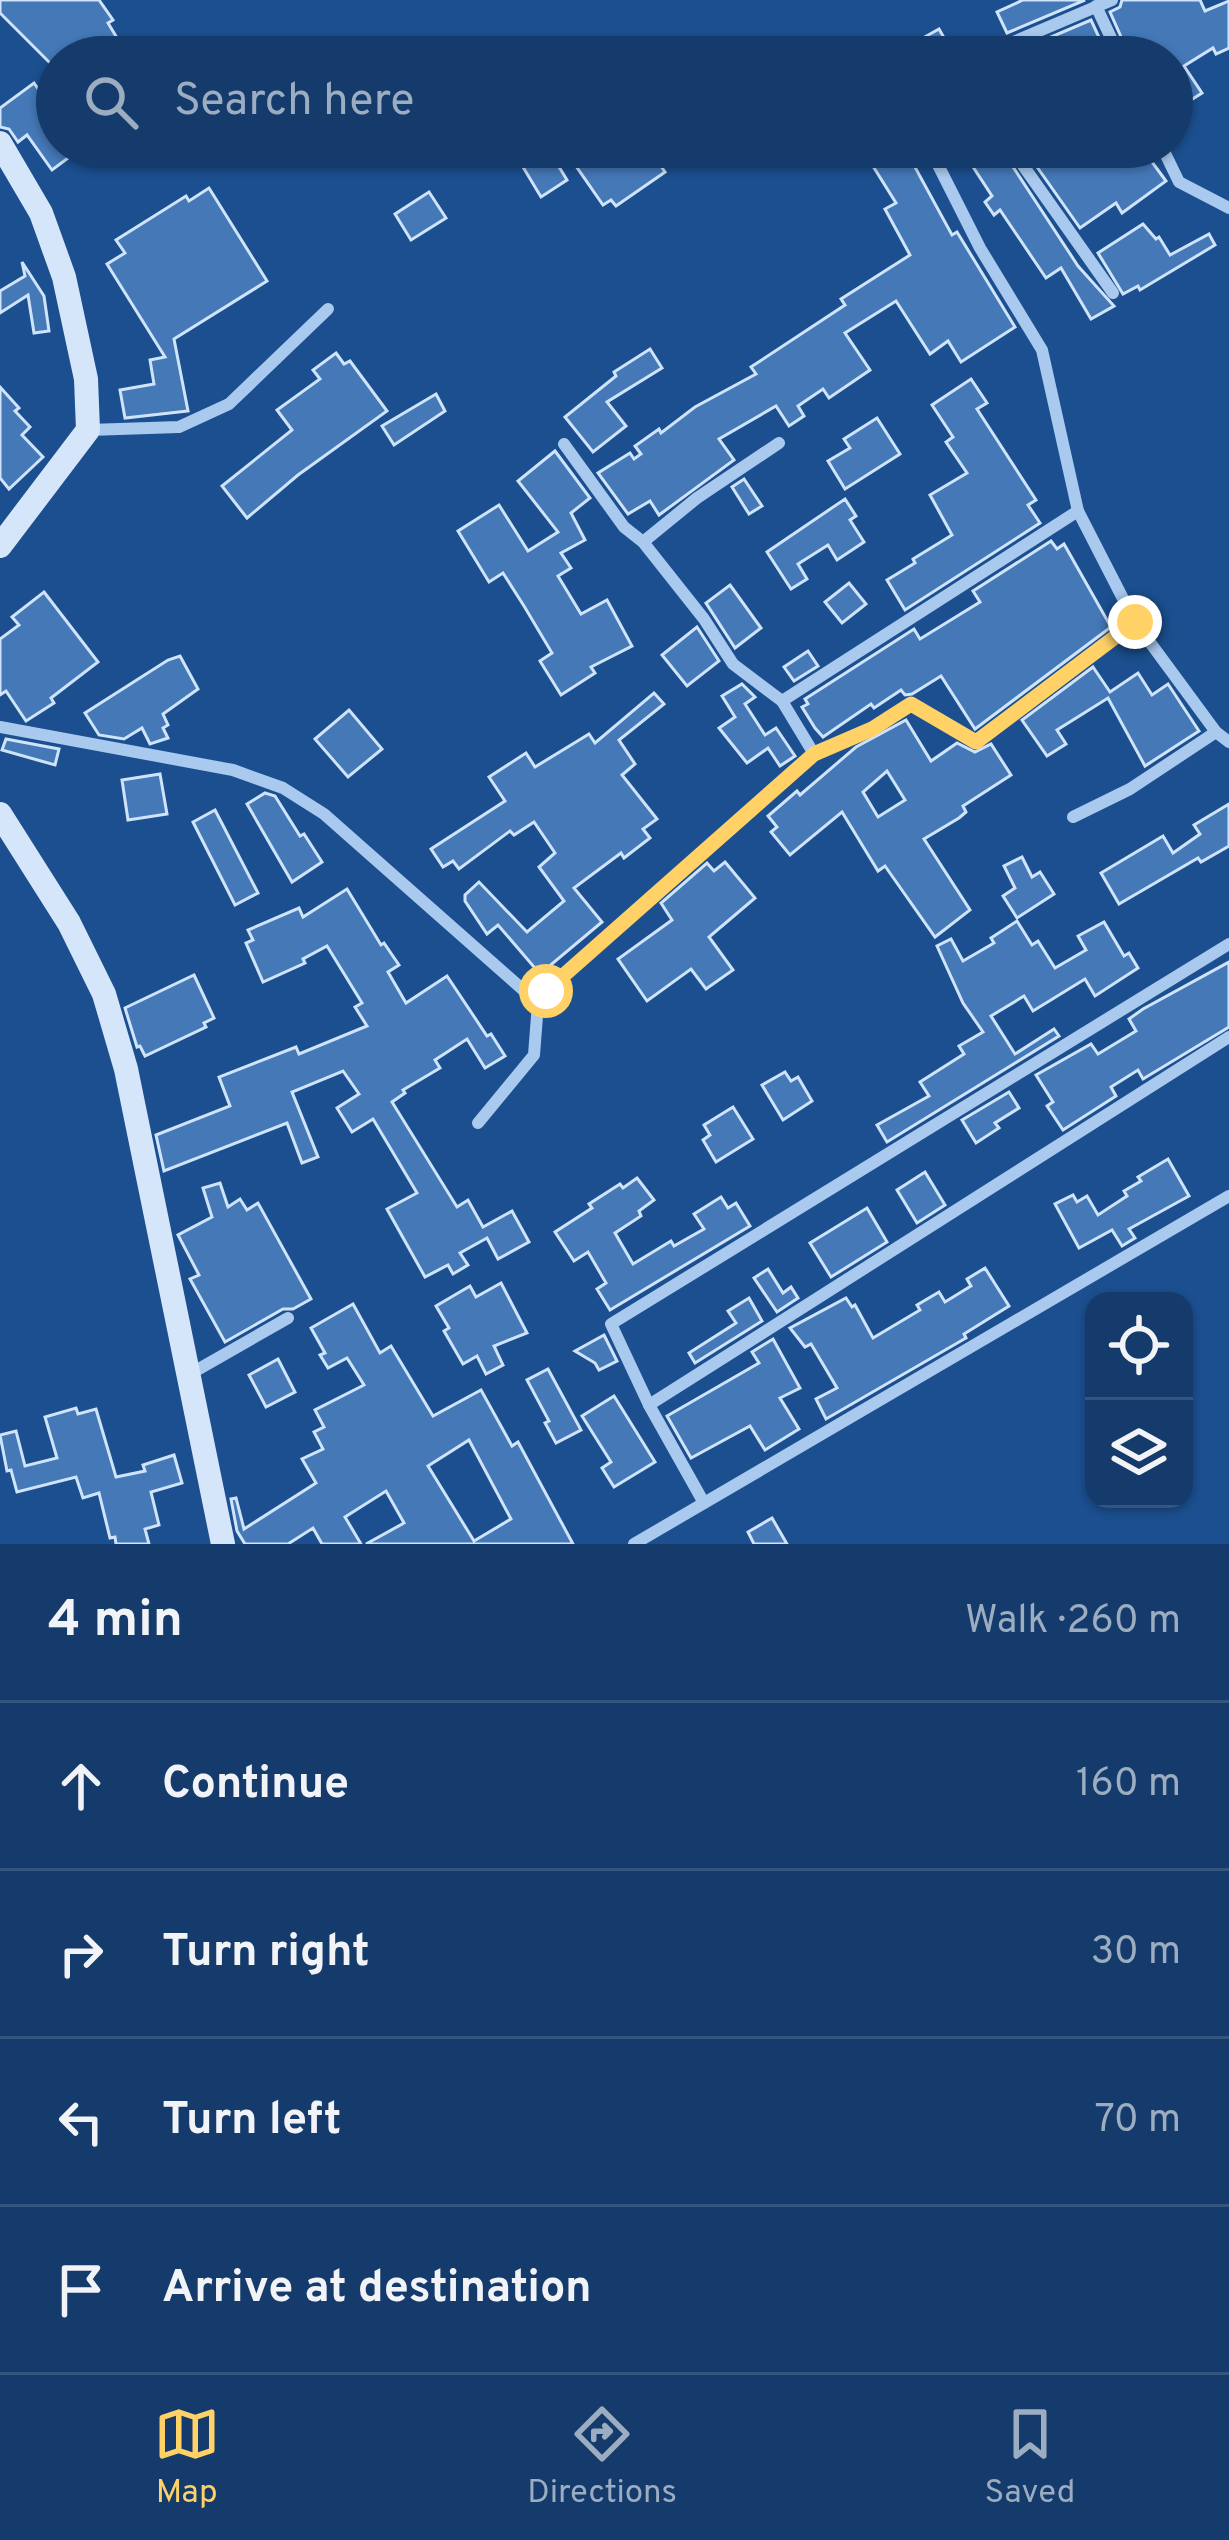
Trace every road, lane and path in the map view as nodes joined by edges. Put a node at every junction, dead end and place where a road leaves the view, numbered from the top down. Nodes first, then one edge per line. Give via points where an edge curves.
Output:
1 (1112, 0) edge
2 (1096, 7) junction
3 (1028, 36) edge
4 (1110, 36) edge
5 (0, 143) edge
6 (939, 168) edge
7 (1025, 168) edge
8 (1172, 168) edge
9 (1229, 208) edge
10 (1112, 293) dead end
11 (328, 309) dead end
12 (88, 430) junction
13 (779, 443) dead end
14 (564, 444) dead end
15 (1078, 511) junction
16 (643, 542) junction
17 (0, 546) edge
18 (1135, 622) junction
19 (782, 701) junction
20 (0, 728) edge
21 (1216, 732) junction
22 (1229, 742) edge
23 (814, 754) junction
24 (0, 814) edge
25 (1073, 817) dead end
26 (1229, 944) edge
27 (538, 1003) junction
28 (1229, 1037) edge
29 (478, 1123) dead end
30 (1229, 1196) edge
31 (288, 1318) dead end
32 (190, 1374) junction
33 (649, 1405) junction
34 (704, 1503) junction
35 (223, 1544) edge
36 (634, 1544) edge

1 - 2 street
2 - 3 street
2 - 4 street
5 - 12 street via 64,277
6 - 15 street via 1042,350
7 - 10 street
8 - 9 street via 1179,182
11 - 12 street via 229,404 178,427
12 - 17 street
13 - 16 street
14 - 16 street
15 - 18 street
15 - 19 street
16 - 19 street via 734,664
18 - 21 street
18 - 23 street via 976,742 911,704
19 - 23 street
20 - 27 street via 233,770 284,788 325,814
21 - 22 street
21 - 25 street
23 - 27 street
24 - 32 street via 104,994
26 - 33 street via 610,1324
27 - 29 street via 534,1055
28 - 33 street
30 - 34 street
31 - 32 street
32 - 35 street
33 - 34 street
34 - 36 street

